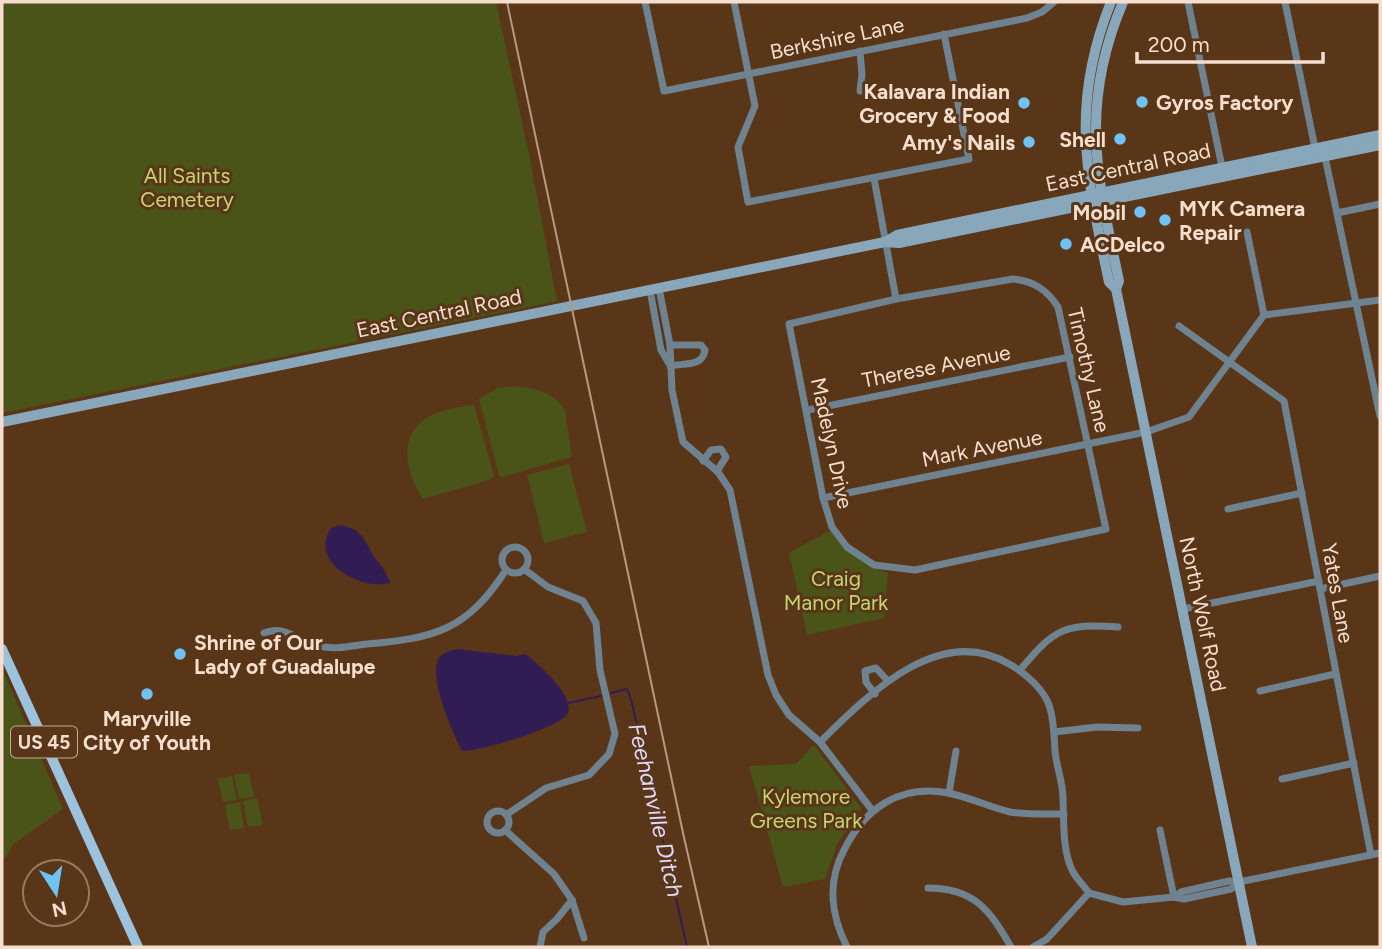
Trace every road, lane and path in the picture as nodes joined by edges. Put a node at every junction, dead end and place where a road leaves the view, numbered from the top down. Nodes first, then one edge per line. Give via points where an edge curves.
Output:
1 (645, 2) edge
2 (734, 2) edge
3 (1054, 2) edge
4 (1111, 2) edge
5 (1123, 2) edge
6 (1188, 2) edge
7 (1285, 2) edge
8 (944, 34) junction
9 (860, 51) junction
10 (750, 74) junction
11 (860, 91) dead end
12 (1380, 135) edge
13 (1380, 145) edge
14 (1315, 148) junction
15 (1325, 157) junction
16 (1222, 167) junction
17 (874, 177) junction
18 (1097, 198) junction
19 (1380, 204) edge
20 (1337, 213) junction
21 (1247, 232) dead end
22 (885, 242) junction
23 (655, 289) junction
24 (896, 299) junction
25 (1380, 300) edge
26 (1356, 302) junction
27 (1264, 315) junction
28 (789, 324) joint
29 (1179, 326) dead end
30 (670, 345) junction
31 (1070, 357) junction
32 (1230, 364) junction
33 (670, 366) junction
34 (808, 410) junction
35 (1380, 416) edge
36 (2, 422) edge
37 (1146, 432) junction
38 (1089, 444) junction
39 (703, 461) junction
40 (717, 471) junction
41 (1302, 493) junction
42 (824, 498) junction
43 (1228, 509) dead end
44 (1107, 529) joint
45 (524, 569) junction
46 (506, 570) junction
47 (1380, 576) edge
48 (1320, 585) junction
49 (1183, 609) junction
50 (1118, 627) dead end
51 (264, 633) dead end
52 (2, 649) edge
53 (1020, 670) junction
54 (1335, 674) junction
55 (888, 681) junction
56 (1260, 691) dead end
57 (875, 694) junction
58 (1138, 728) dead end
59 (1054, 732) junction
60 (820, 742) junction
61 (956, 751) dead end
62 (1354, 763) junction
63 (1282, 779) dead end
64 (949, 793) junction
65 (872, 810) junction
66 (1064, 814) junction
67 (506, 815) junction
68 (505, 830) junction
69 (1160, 830) dead end
70 (1380, 853) edge
71 (1371, 855) junction
72 (1239, 883) junction
73 (928, 888) dead end
74 (1089, 893) junction
75 (1174, 897) junction
76 (572, 900) junction
77 (584, 938) dead end
78 (138, 947) edge
79 (541, 947) edge
80 (847, 947) edge
81 (1011, 947) edge
82 (1033, 947) edge
83 (1252, 947) edge

1 - 10 street, Berkshire Lane via 664,91
2 - 10 street
3 - 8 street, Berkshire Lane via 1027,18
4 - 18 main road, North Wolf Road via 1096,44 1086,99 1085,145
5 - 18 main road, North Wolf Road via 1107,47 1097,98
6 - 16 street
7 - 14 street
8 - 9 street, Berkshire Lane
8 - 17 street via 969,159
9 - 10 street, Berkshire Lane
9 - 11 street
10 - 17 street via 755,106 738,147 748,202
12 - 14 main road, East Central Road
13 - 15 main road, East Central Road
14 - 16 main road, East Central Road
15 - 18 main road, East Central Road
15 - 20 street
16 - 18 main road, East Central Road
17 - 22 street
18 - 22 main road, East Central Road via 899,243
18 - 37 main road, North Wolf Road via 1119,281 1115,289
19 - 20 street
20 - 26 street
21 - 27 street
22 - 23 main road, East Central Road
22 - 24 street
23 - 30 street
23 - 33 street via 662,350
23 - 36 main road, East Central Road
24 - 28 street, Timothy Lane
24 - 31 street, Timothy Lane via 1024,280 1049,294 1058,307
25 - 26 street
26 - 27 street
26 - 35 street
27 - 32 street, Mark Avenue
28 - 34 street, Madelyn Drive
29 - 32 street, Yates Lane
30 - 33 street
30 - 33 street via 701,345 705,350 700,362
31 - 34 street, Therese Avenue
31 - 38 street, Timothy Lane
32 - 37 street, Mark Avenue via 1189,417
32 - 41 street, Yates Lane via 1284,401
33 - 39 street via 683,442
34 - 42 street, Madelyn Drive
37 - 38 street, Mark Avenue
37 - 49 main road, North Wolf Road
38 - 42 street, Mark Avenue
38 - 44 street, Timothy Lane
39 - 40 street
39 - 40 street via 711,450 721,449 726,457
40 - 60 street via 730,490 768,675 789,715
41 - 43 street
41 - 48 street, Yates Lane
42 - 44 street, Madelyn Drive via 832,527 847,547 874,565 895,569 915,570
45 - 46 street
45 - 46 street via 525,553 514,547 502,558
45 - 67 street via 548,587 583,601 596,623 600,670 615,734 609,754 589,775 546,788
46 - 51 street via 471,613 434,633 333,649 280,630
47 - 48 street
48 - 49 street
48 - 54 street, Yates Lane
49 - 72 main road, North Wolf Road
50 - 53 street via 1094,625 1050,636
52 - 78 main road, US 45
53 - 55 street via 986,652 972,650 928,659
53 - 59 street via 1049,705
54 - 56 street
54 - 62 street, Yates Lane
55 - 57 street
55 - 57 street via 876,668 865,671
57 - 60 street
58 - 59 street
59 - 66 street
60 - 65 street
61 - 64 street
62 - 63 street
62 - 71 street, Yates Lane
64 - 65 street via 925,791 886,801
64 - 66 street via 1014,813
65 - 80 street via 853,833 833,876 832,902
66 - 74 street via 1072,871
67 - 68 street
67 - 68 street via 495,812 488,822 494,832
68 - 76 street via 554,874
69 - 75 street
70 - 71 street
71 - 72 street
72 - 75 street via 1229,881
72 - 83 main road, North Wolf Road
73 - 81 street via 956,890 977,901
74 - 75 street via 1123,902
74 - 82 street via 1047,939
76 - 77 street
76 - 79 street via 543,932

